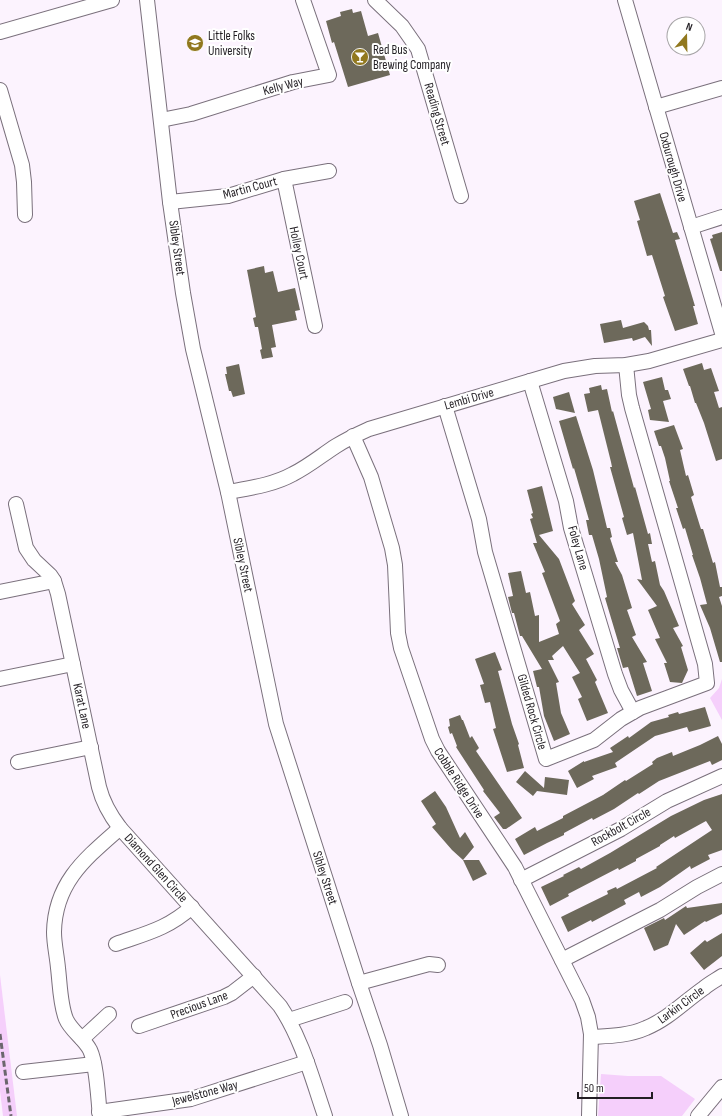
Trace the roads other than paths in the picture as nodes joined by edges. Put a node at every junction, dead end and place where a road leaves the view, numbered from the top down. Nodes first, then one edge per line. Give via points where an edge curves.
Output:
1 (112, 0) edge
2 (147, 0) edge
3 (303, 0) edge
4 (375, 0) edge
5 (625, 0) edge
6 (0, 32) edge
7 (722, 88) edge
8 (0, 90) edge
9 (656, 108) junction
10 (161, 120) junction
11 (330, 171) dead end
12 (284, 179) junction
13 (461, 196) dead end
14 (170, 202) junction
15 (25, 215) dead end
16 (722, 218) edge
17 (691, 226) junction
18 (315, 326) dead end
19 (722, 333) edge
20 (722, 340) edge
21 (626, 364) junction
22 (530, 381) junction
23 (445, 406) junction
24 (353, 436) junction
25 (228, 492) junction
26 (16, 504) dead end
27 (54, 581) junction
28 (0, 592) edge
29 (73, 664) junction
30 (0, 679) edge
31 (633, 712) junction
32 (90, 747) junction
33 (18, 762) dead end
34 (722, 776) edge
35 (120, 828) junction
36 (722, 874) edge
37 (521, 880) junction
38 (192, 907) junction
39 (116, 944) dead end
40 (562, 960) junction
41 (438, 965) dead end
42 (254, 976) junction
43 (722, 976) edge
44 (359, 983) junction
45 (345, 1002) dead end
46 (109, 1014) dead end
47 (290, 1020) junction
48 (139, 1026) dead end
49 (591, 1037) junction
50 (82, 1039) junction
51 (307, 1062) junction
52 (94, 1064) junction
53 (23, 1072) dead end
54 (722, 1087) edge
55 (100, 1114) edge
56 (325, 1116) edge
57 (401, 1116) edge
58 (589, 1116) edge
59 (698, 1116) edge

1 - 6 street
2 - 10 street, Sibley Street
3 - 10 street, Kelly Way via 330,75 293,82 191,114
4 - 13 street, Reading Street via 402,26 418,49
5 - 9 street, Oxburough Drive
7 - 9 street
8 - 15 street via 22,165
9 - 17 street, Oxburough Drive
10 - 14 street, Sibley Street
11 - 12 street, Martin Court
12 - 14 street, Martin Court via 228,196
12 - 18 street, Holley Court
14 - 25 street, Sibley Street via 193,349
16 - 17 street
17 - 19 street, Oxburough Drive
20 - 21 street, Lembi Drive via 649,361
21 - 22 street, Lembi Drive via 578,368
21 - 31 street, Gilded Rock Circle via 632,408 705,664 707,682
22 - 23 street, Lembi Drive
22 - 31 street, Foley Lane via 615,674
23 - 24 street, Lembi Drive
23 - 31 street, Gilded Rock Circle via 546,759 594,740
24 - 25 street, Lembi Drive via 292,475 261,486
24 - 37 street, Cobble Ridge Drive via 370,471 392,548 401,648 432,739
25 - 44 street, Sibley Street via 276,724
26 - 27 street via 26,548
27 - 28 street
27 - 29 street, Karat Lane
29 - 30 street
29 - 32 street, Karat Lane
32 - 33 street
32 - 35 street, Karat Lane via 101,796
34 - 37 street, Rockbolt Circle via 667,801 621,829
35 - 38 street, Diamond Glen Circle
35 - 50 street, Diamond Glen Circle via 82,862 69,879 55,918 54,939 64,1013 70,1026
36 - 40 street via 660,910
37 - 40 street, Cobble Ridge Drive
38 - 39 street via 164,927
38 - 42 street, Diamond Glen Circle
40 - 49 street, Cobble Ridge Drive via 582,1000
41 - 44 street via 429,964
42 - 47 street, Diamond Glen Circle
42 - 48 street, Precious Lane via 224,997
43 - 49 street, Larkin Circle via 704,987 672,1014 644,1029 629,1034
44 - 57 street, Sibley Street
45 - 47 street
46 - 50 street
47 - 51 street, Diamond Glen Circle
49 - 58 street, Cobble Ridge Drive
50 - 52 street, Diamond Glen Circle via 90,1050
51 - 55 street, Jewelstone Way via 191,1099
51 - 56 street, Diamond Glen Circle
52 - 53 street
52 - 55 street, Diamond Glen Circle
54 - 59 street

